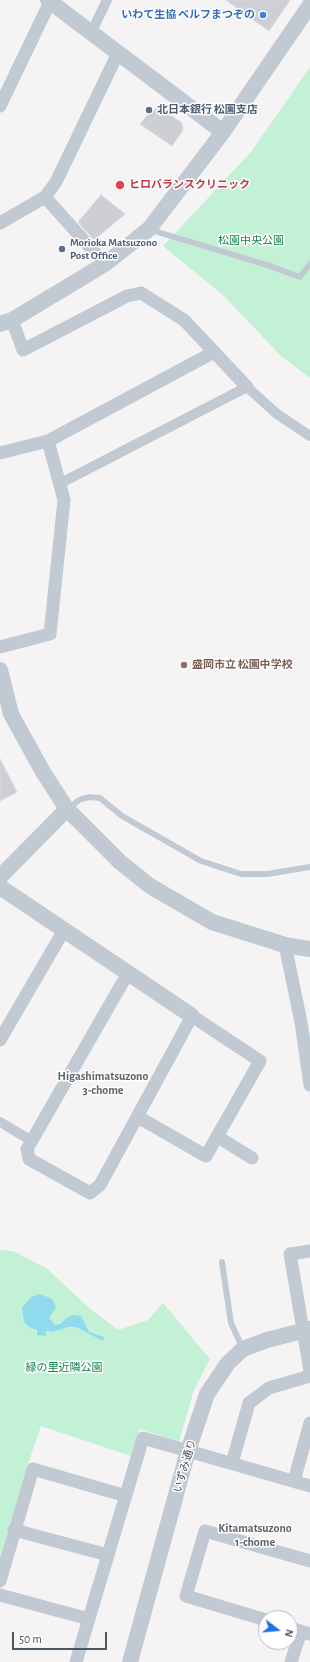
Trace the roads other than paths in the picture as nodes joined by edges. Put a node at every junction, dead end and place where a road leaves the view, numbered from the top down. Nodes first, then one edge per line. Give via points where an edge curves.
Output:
1 (107, 0) edge
2 (50, 1) edge
3 (310, 5) edge
4 (91, 33) junction
5 (118, 53) junction
6 (0, 106) edge
7 (222, 132) junction
8 (45, 197) junction
9 (0, 223) edge
10 (149, 229) junction
11 (105, 264) junction
12 (310, 264) edge
13 (6, 322) edge
14 (214, 352) junction
15 (247, 388) junction
16 (310, 436) edge
17 (48, 441) junction
18 (0, 453) edge
19 (59, 484) junction
20 (0, 647) edge
21 (0, 670) edge
22 (67, 809) junction
23 (310, 868) edge
24 (0, 877) edge
25 (0, 887) edge
26 (64, 930) junction
27 (285, 945) junction
28 (310, 949) edge
29 (128, 973) junction
30 (192, 1016) junction
31 (0, 1040) edge
32 (310, 1085) edge
33 (138, 1117) junction
34 (0, 1122) edge
35 (218, 1137) junction
36 (32, 1141) junction
37 (252, 1158) dead end
38 (310, 1251) edge
39 (222, 1262) dead end
40 (306, 1330) edge
41 (243, 1348) junction
42 (310, 1371) edge
43 (310, 1376) edge
44 (310, 1423) edge
45 (188, 1451) junction
46 (232, 1463) junction
47 (294, 1481) junction
48 (310, 1486) edge
49 (126, 1496) junction
50 (14, 1530) junction
51 (108, 1555) junction
52 (310, 1561) edge
53 (0, 1581) edge
54 (0, 1595) edge
55 (258, 1618) edge
56 (89, 1619) junction
57 (300, 1631) edge
58 (76, 1662) edge
59 (130, 1662) edge
60 (291, 1662) edge

1 - 4 street
2 - 4 street
2 - 6 street
3 - 7 street
4 - 5 street
5 - 7 street
5 - 8 street via 56,182
7 - 10 street
8 - 9 street
8 - 11 street
10 - 11 street
10 - 12 lane via 267,265 300,278
11 - 13 street
13 - 14 street via 23,350 127,296 141,293 184,320
14 - 15 street
14 - 17 street
15 - 16 street via 277,414
15 - 19 street
17 - 18 street
17 - 19 street
19 - 20 street via 64,500 50,634
21 - 22 street via 11,714 42,772
22 - 23 lane via 89,797 100,798 122,816 201,861 241,874 267,874
22 - 24 street
22 - 27 street via 120,862 150,886 212,922
25 - 26 street
26 - 29 street
26 - 31 street
27 - 28 street
27 - 32 street via 301,1022
29 - 30 street
29 - 36 street
30 - 33 street
30 - 35 street via 260,1061
33 - 35 street via 206,1156
33 - 36 street via 100,1185 90,1193 29,1159 27,1149
34 - 36 street
35 - 37 street
38 - 40 street via 290,1254
39 - 41 lane via 231,1323
40 - 41 street, いずみ通り
40 - 42 street
41 - 45 street, いずみ通り via 228,1363 207,1394
43 - 46 street via 269,1388 249,1403
44 - 47 street
45 - 46 street
45 - 49 street via 143,1438
45 - 59 street, いずみ通り
46 - 47 street
47 - 48 street
49 - 50 street via 33,1469
49 - 51 street
50 - 51 street
50 - 53 street
51 - 56 street
52 - 55 street via 205,1531 186,1596
54 - 56 street
56 - 58 street
57 - 60 street

